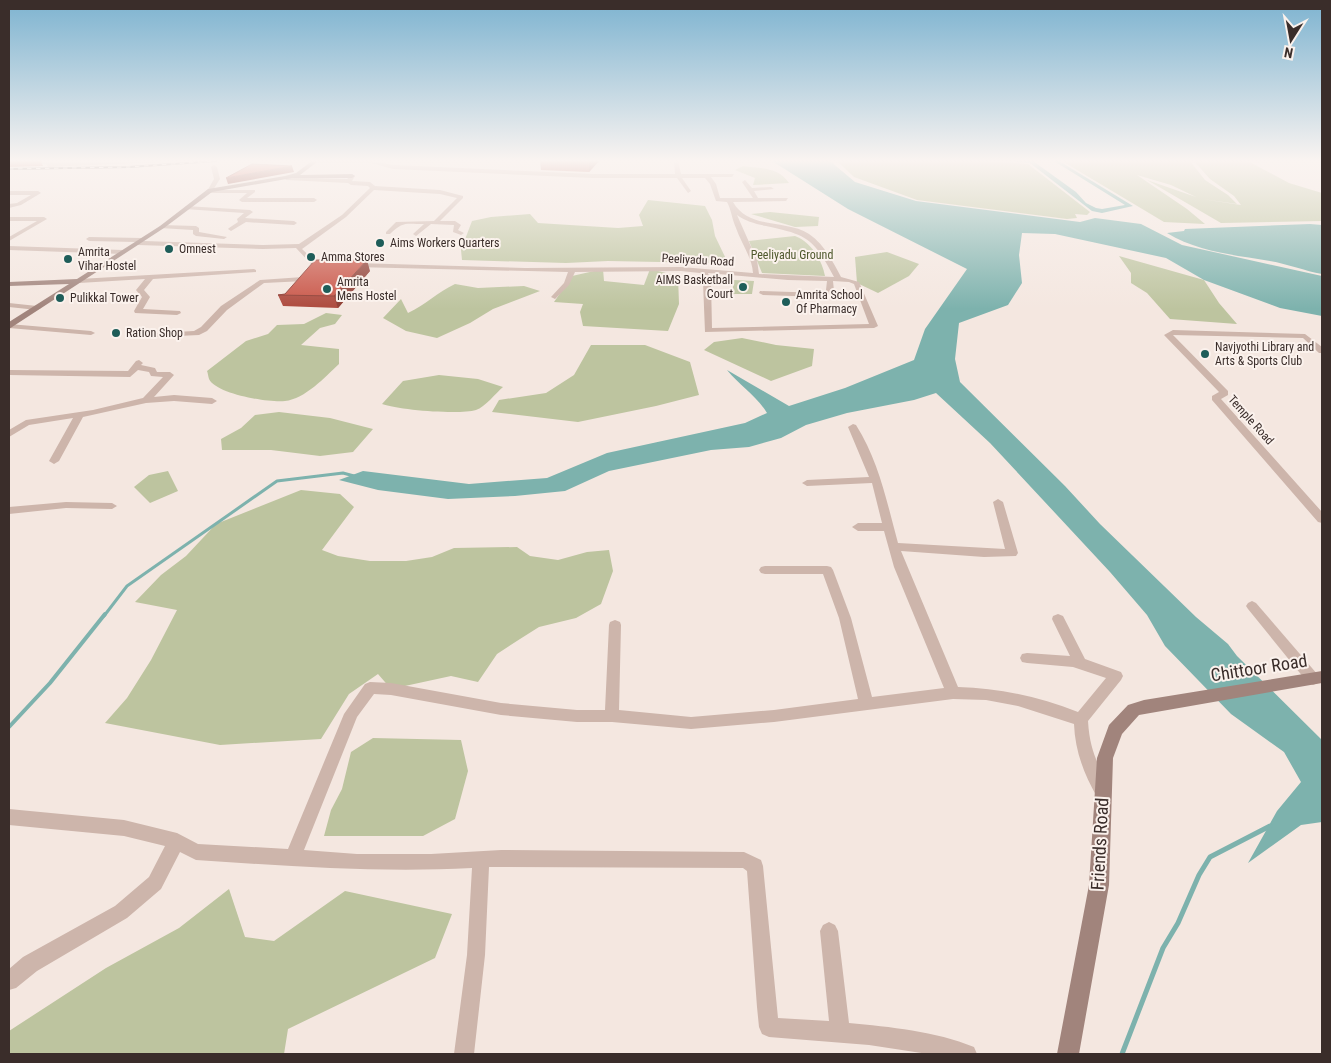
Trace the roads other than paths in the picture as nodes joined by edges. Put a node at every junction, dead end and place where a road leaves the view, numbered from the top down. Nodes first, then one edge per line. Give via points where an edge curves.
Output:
1 (183, 211) edge
2 (228, 211) edge
3 (350, 211) edge
4 (447, 211) edge
5 (733, 211) edge
6 (736, 211) edge
7 (9, 220) edge
8 (245, 220) junction
9 (269, 222) junction
10 (436, 222) junction
11 (429, 223) junction
12 (162, 227) junction
13 (231, 229) dead end
14 (258, 230) dead end
15 (285, 232) dead end
16 (388, 233) dead end
17 (461, 233) dead end
18 (416, 234) dead end
19 (224, 237) dead end
20 (9, 239) edge
21 (89, 239) dead end
22 (140, 241) junction
23 (301, 246) junction
24 (9, 248) edge
25 (34, 249) junction
26 (123, 252) junction
27 (19, 257) dead end
28 (315, 264) junction
29 (334, 264) edge
30 (343, 264) edge
31 (572, 270) junction
32 (703, 270) junction
33 (254, 271) dead end
34 (756, 275) junction
35 (151, 277) junction
36 (304, 279) junction
37 (835, 279) junction
38 (79, 281) junction
39 (9, 284) edge
40 (294, 291) edge
41 (763, 293) dead end
42 (555, 297) dead end
43 (9, 305) edge
44 (37, 308) junction
45 (177, 313) dead end
46 (9, 326) edge
47 (91, 333) dead end
48 (157, 335) dead end
49 (1322, 351) edge
50 (9, 372) edge
51 (146, 400) junction
52 (212, 401) dead end
53 (80, 415) junction
54 (853, 427) dead end
55 (9, 434) edge
56 (54, 461) dead end
57 (875, 480) junction
58 (808, 483) dead end
59 (998, 502) dead end
60 (112, 506) dead end
61 (9, 511) edge
62 (1322, 519) edge
63 (858, 527) dead end
64 (888, 528) junction
65 (893, 547) junction
66 (765, 570) dead end
67 (1252, 606) dead end
68 (1058, 619) dead end
69 (615, 625) dead end
70 (1027, 658) dead end
71 (1080, 661) junction
72 (1318, 678) edge
73 (953, 693) junction
74 (1202, 697) joint
75 (866, 703) junction
76 (612, 716) junction
77 (1082, 720) junction
78 (1103, 792) junction
79 (9, 817) edge
80 (176, 841) junction
81 (293, 858) junction
82 (481, 859) junction
83 (829, 930) dead end
84 (9, 981) edge
85 (840, 1031) junction
86 (464, 1054) edge
87 (968, 1054) edge
88 (1068, 1054) edge

1 - 12 street
2 - 8 street via 250,212 239,220
3 - 23 street
4 - 10 street
5 - 34 street via 757,268
6 - 37 street via 746,218 804,234 824,254
7 - 20 street via 44,219
8 - 9 street
8 - 13 street
9 - 14 street
9 - 15 street via 294,223
10 - 11 street
10 - 17 street via 457,224 455,231
11 - 16 street via 398,223
11 - 18 street
12 - 19 street via 196,228 196,234
12 - 22 street
21 - 22 street
22 - 23 street
22 - 26 street
23 - 28 street via 300,249
24 - 25 street
25 - 26 street
25 - 27 street
26 - 38 street
28 - 29 street
28 - 36 street via 316,268
30 - 31 street, Peeliyadu Road
31 - 32 street, Peeliyadu Road
31 - 42 street via 567,284
32 - 34 street, Peeliyadu Road
32 - 37 street via 707,282 708,330 874,326 857,283
33 - 35 street
34 - 37 street, Peeliyadu Road
35 - 38 street
35 - 45 street via 140,290 146,297 138,311
36 - 40 street
36 - 48 street via 262,281 224,308 204,329 196,333
37 - 41 street via 830,291 823,295
38 - 39 street
38 - 44 street
43 - 44 street
44 - 46 street
46 - 47 street
49 - 62 street, Temple Road via 1306,336 1173,332 1168,335 1225,393 1215,398
50 - 51 street via 130,374 138,365 152,370 154,374 170,375
51 - 52 street
51 - 53 street
53 - 55 street via 26,423
53 - 56 street
54 - 57 street
57 - 58 street
57 - 64 street
59 - 65 street via 1012,553
60 - 61 street via 66,505
63 - 64 street
64 - 65 street
65 - 73 street
66 - 75 street via 827,570 860,672
67 - 72 street
68 - 71 street
69 - 76 street
70 - 71 street
71 - 77 street via 1116,676
72 - 74 street, Chittoor Road
73 - 75 street
73 - 77 street via 1001,696
74 - 78 street, Friends Road via 1144,707 1126,717 1110,742
75 - 76 street via 774,716 690,723
76 - 81 street via 501,709 370,688 351,714
77 - 78 street via 1085,754
78 - 88 street, Friends Road via 1099,885
79 - 80 street via 124,828
80 - 81 street via 196,852
80 - 84 street via 155,883 121,912 30,964
81 - 82 street via 357,862
82 - 85 street via 744,860 755,866 769,1027
82 - 86 street via 476,955
83 - 85 street
85 - 87 street

